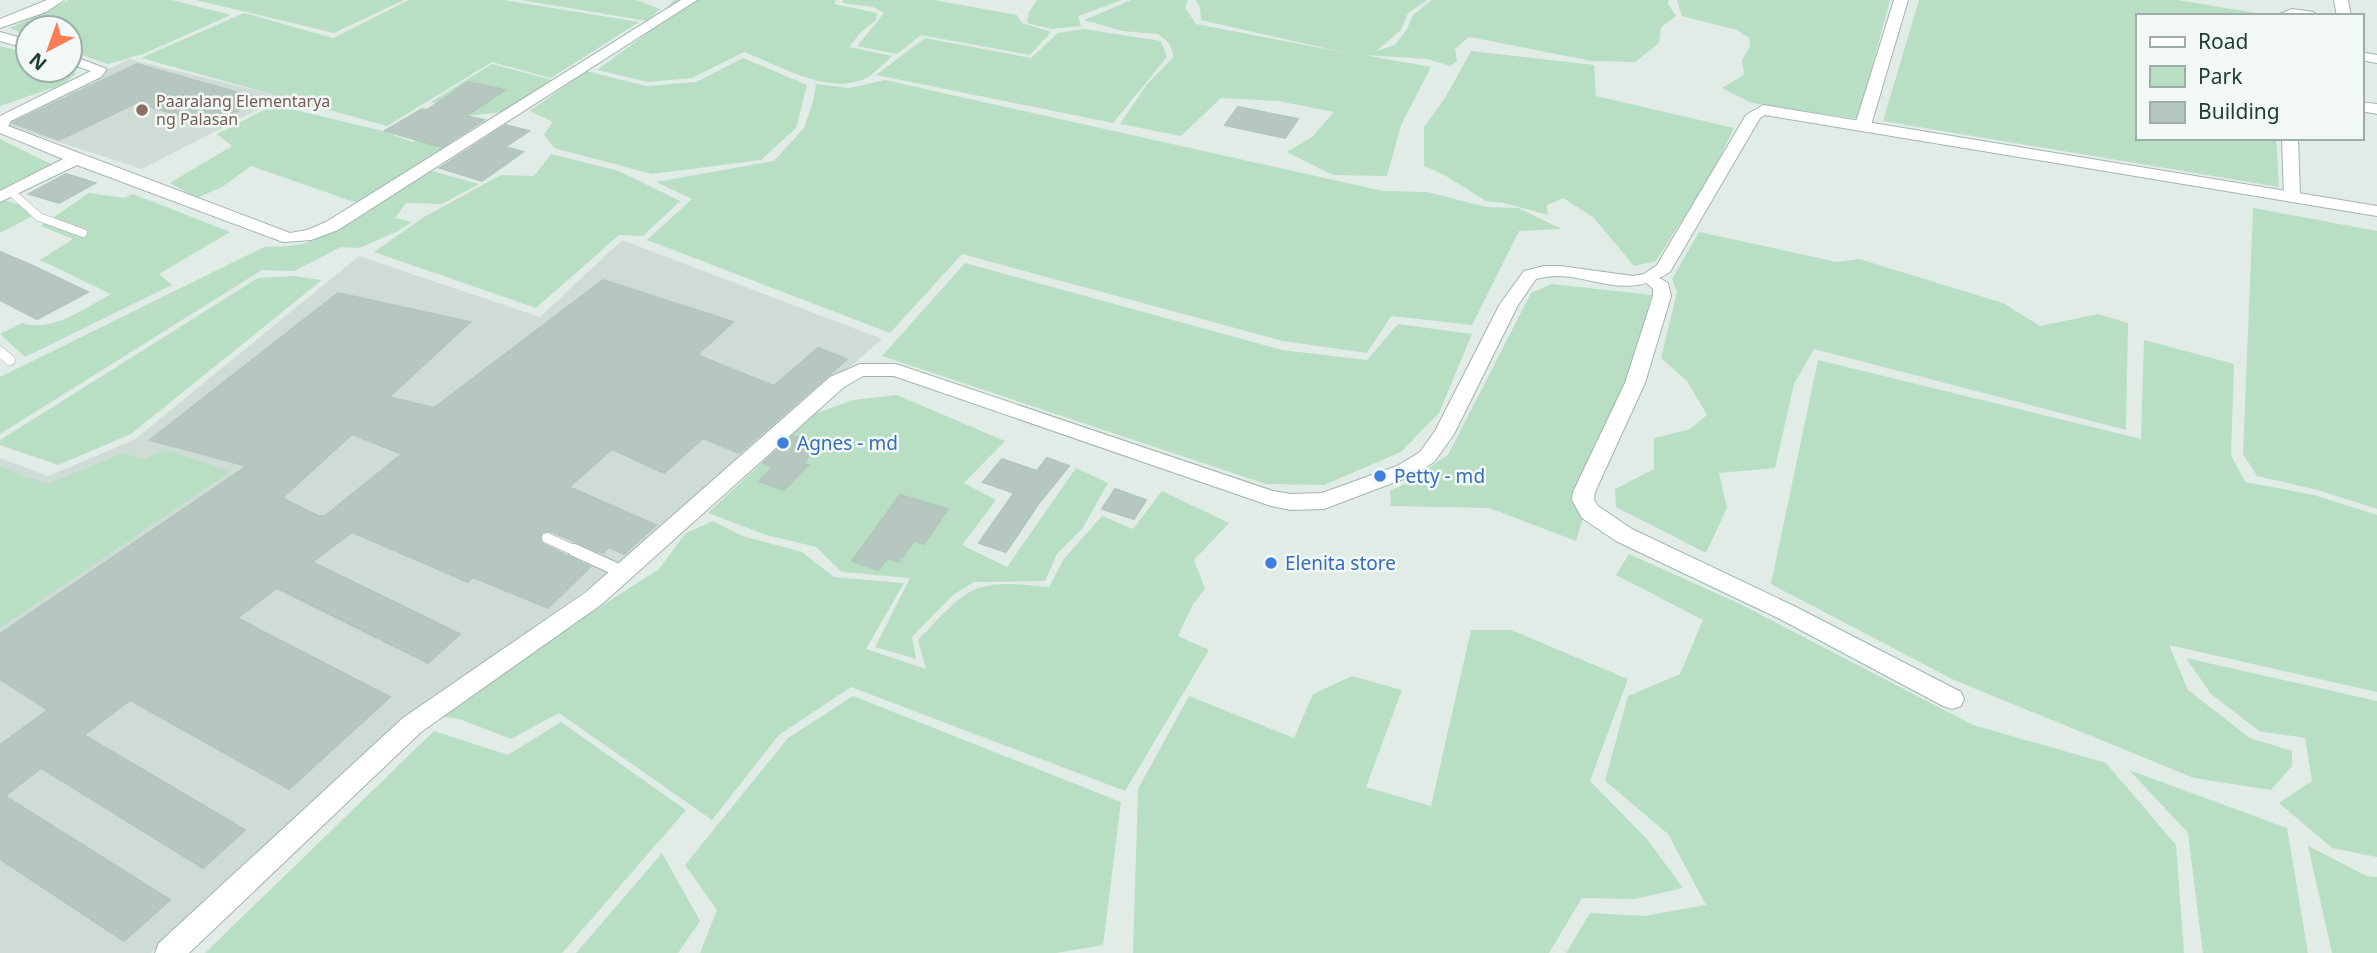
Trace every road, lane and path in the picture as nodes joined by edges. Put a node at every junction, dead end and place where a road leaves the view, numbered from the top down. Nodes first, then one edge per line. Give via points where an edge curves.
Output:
1 (57, 0) edge
2 (690, 0) edge
3 (1901, 0) edge
4 (0, 24) edge
5 (84, 64) edge
6 (84, 80) edge
7 (76, 84) edge
8 (1863, 125) junction
9 (0, 127) edge
10 (2290, 140) edge
11 (76, 159) junction
12 (5, 194) edge
13 (2291, 196) junction
14 (2377, 211) edge
15 (83, 233) dead end
16 (1650, 278) junction
17 (0, 352) edge
18 (10, 360) dead end
19 (547, 538) dead end
20 (625, 573) junction
21 (1952, 699) dead end
22 (169, 953) edge

1 - 4 street
2 - 11 street via 311,235 289,238
3 - 8 street
5 - 6 street via 100,69
7 - 9 street via 6,118
8 - 13 street
8 - 16 street via 1759,111 1664,268
9 - 11 street
10 - 13 street
11 - 12 street
12 - 15 lane via 39,217
13 - 14 street
16 - 20 street via 1625,282 1548,272 1530,275 1509,304 1444,434 1427,457 1404,471 1324,501 1270,498 896,370 860,370 837,382
16 - 21 street via 1662,287 1662,296 1634,383 1584,492 1590,512 1624,535 1786,612
17 - 18 lane
19 - 20 lane
20 - 22 street via 412,726

